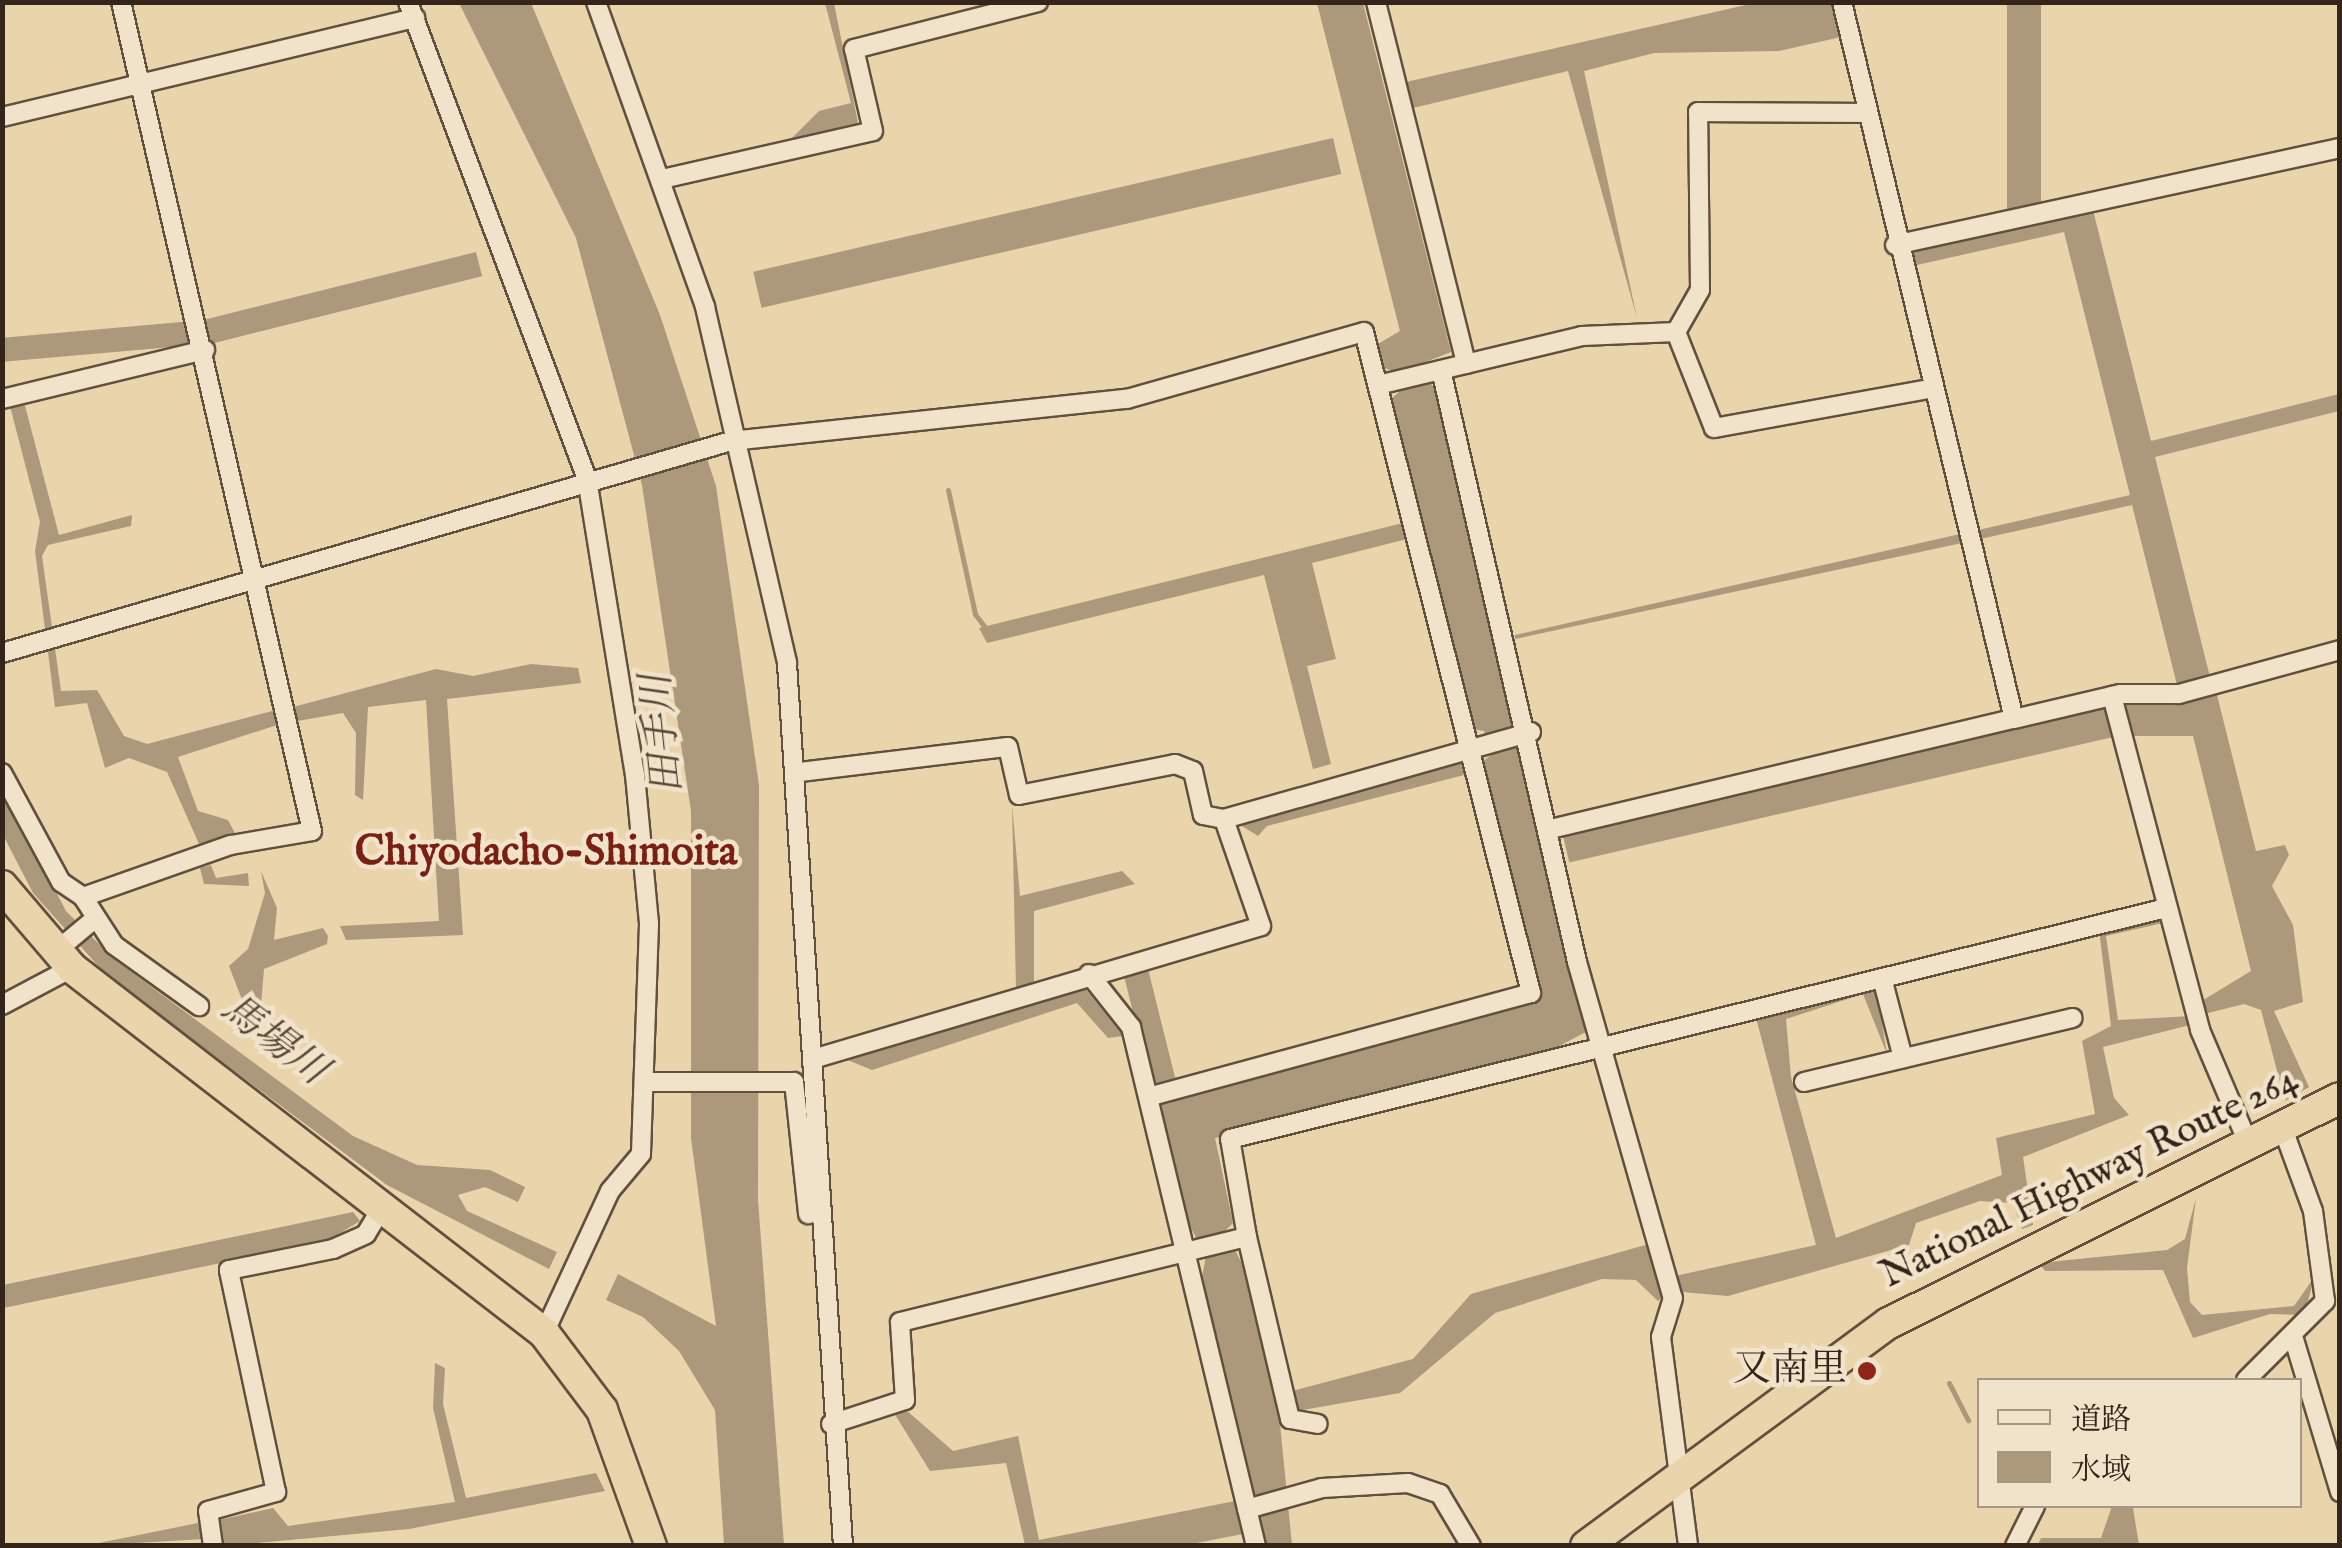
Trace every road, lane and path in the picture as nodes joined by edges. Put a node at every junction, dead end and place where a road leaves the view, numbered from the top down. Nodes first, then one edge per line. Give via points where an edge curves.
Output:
1 (121, 2) edge
2 (596, 2) edge
3 (1038, 2) edge
4 (1376, 2) edge
5 (1842, 2) edge
6 (412, 10) edge
7 (140, 84) junction
8 (1863, 113) junction
9 (2, 117) edge
10 (2340, 148) edge
11 (662, 179) junction
12 (1895, 246) junction
13 (1676, 332) junction
14 (205, 350) junction
15 (1466, 364) junction
16 (1432, 372) junction
17 (1386, 383) junction
18 (1929, 388) junction
19 (2, 399) edge
20 (725, 443) junction
21 (592, 478) junction
22 (258, 582) junction
23 (2340, 650) edge
24 (2, 654) edge
25 (2112, 696) junction
26 (2014, 718) junction
27 (1524, 735) junction
28 (1477, 747) junction
29 (800, 772) junction
30 (2, 773) edge
31 (1224, 818) junction
32 (1551, 829) junction
33 (2, 886) edge
34 (83, 898) junction
35 (2166, 908) junction
36 (90, 923) junction
37 (64, 955) junction
38 (1089, 974) junction
39 (1882, 978) junction
40 (2, 1005) edge
41 (199, 1006) dead end
42 (2072, 1018) dead end
43 (1599, 1049) junction
44 (816, 1058) junction
45 (1903, 1058) junction
46 (650, 1082) junction
47 (1804, 1082) dead end
48 (1148, 1097) junction
49 (2340, 1098) edge
50 (2283, 1129) junction
51 (2250, 1147) junction
52 (382, 1206) junction
53 (820, 1238) junction
54 (1240, 1239) junction
55 (1193, 1251) junction
56 (544, 1333) junction
57 (2293, 1336) junction
58 (2248, 1378) edge
59 (831, 1424) junction
60 (1318, 1424) dead end
61 (1675, 1477) junction
62 (2340, 1492) edge
63 (1252, 1508) junction
64 (2034, 1508) edge
65 (214, 1546) edge
66 (651, 1546) edge
67 (843, 1546) edge
68 (1256, 1546) edge
69 (1471, 1546) edge
70 (1586, 1546) edge
71 (1688, 1546) edge
72 (2015, 1546) edge

1 - 7 street
2 - 11 street
3 - 11 street via 854,49 873,131
4 - 15 street
5 - 8 street
6 - 7 street
6 - 21 street
7 - 9 street
7 - 14 street
8 - 12 street
8 - 13 street via 1698,112 1700,290
10 - 12 street
11 - 20 street via 714,341
12 - 18 street
13 - 15 street via 1582,336
13 - 18 street via 1714,428
14 - 19 street
14 - 22 street
15 - 16 street
16 - 17 street
16 - 27 street
17 - 20 street via 1364,332 1127,399
17 - 28 street
18 - 26 street
20 - 21 street
20 - 29 street via 787,664
21 - 22 street
21 - 46 street via 635,775 649,924
22 - 24 street
22 - 34 street via 284,682 292,777 312,831 231,845
23 - 25 street via 2179,694
25 - 26 street
25 - 35 street
26 - 32 street
27 - 28 street
27 - 32 street
28 - 31 street
28 - 48 street via 1529,999
29 - 31 street via 1008,747 1019,795 1175,764 1193,771 1204,814
29 - 44 street
30 - 34 street via 61,882
31 - 38 street via 1261,926
32 - 43 street
33 - 37 highway
34 - 36 street
35 - 39 street
35 - 51 street via 2231,1119
36 - 37 street
36 - 41 street
37 - 40 street
37 - 52 highway
38 - 44 street
38 - 48 street via 1131,1027
39 - 43 street
39 - 45 street
42 - 45 street
43 - 54 street via 1230,1139
43 - 61 street via 1673,1298 1661,1337
44 - 53 street
45 - 47 street
46 - 53 street via 789,1080 809,1232
46 - 56 street via 639,1163 610,1191
48 - 55 street
49 - 50 highway, National Highway Route 264
50 - 51 highway, National Highway Route 264
50 - 57 street via 2326,1276 2318,1315
51 - 61 highway, National Highway Route 264 via 1984,1268 1888,1323
52 - 56 highway
52 - 65 street via 366,1234 332,1249 229,1270 276,1492 208,1511
53 - 59 street
54 - 55 street
54 - 60 street via 1290,1419
55 - 59 street via 900,1322 906,1400
55 - 63 street
56 - 66 highway via 602,1410
57 - 58 street
57 - 62 street
59 - 67 street
61 - 70 highway, National Highway Route 264
61 - 71 street
63 - 68 street
63 - 69 street via 1408,1484 1440,1494
64 - 72 street

